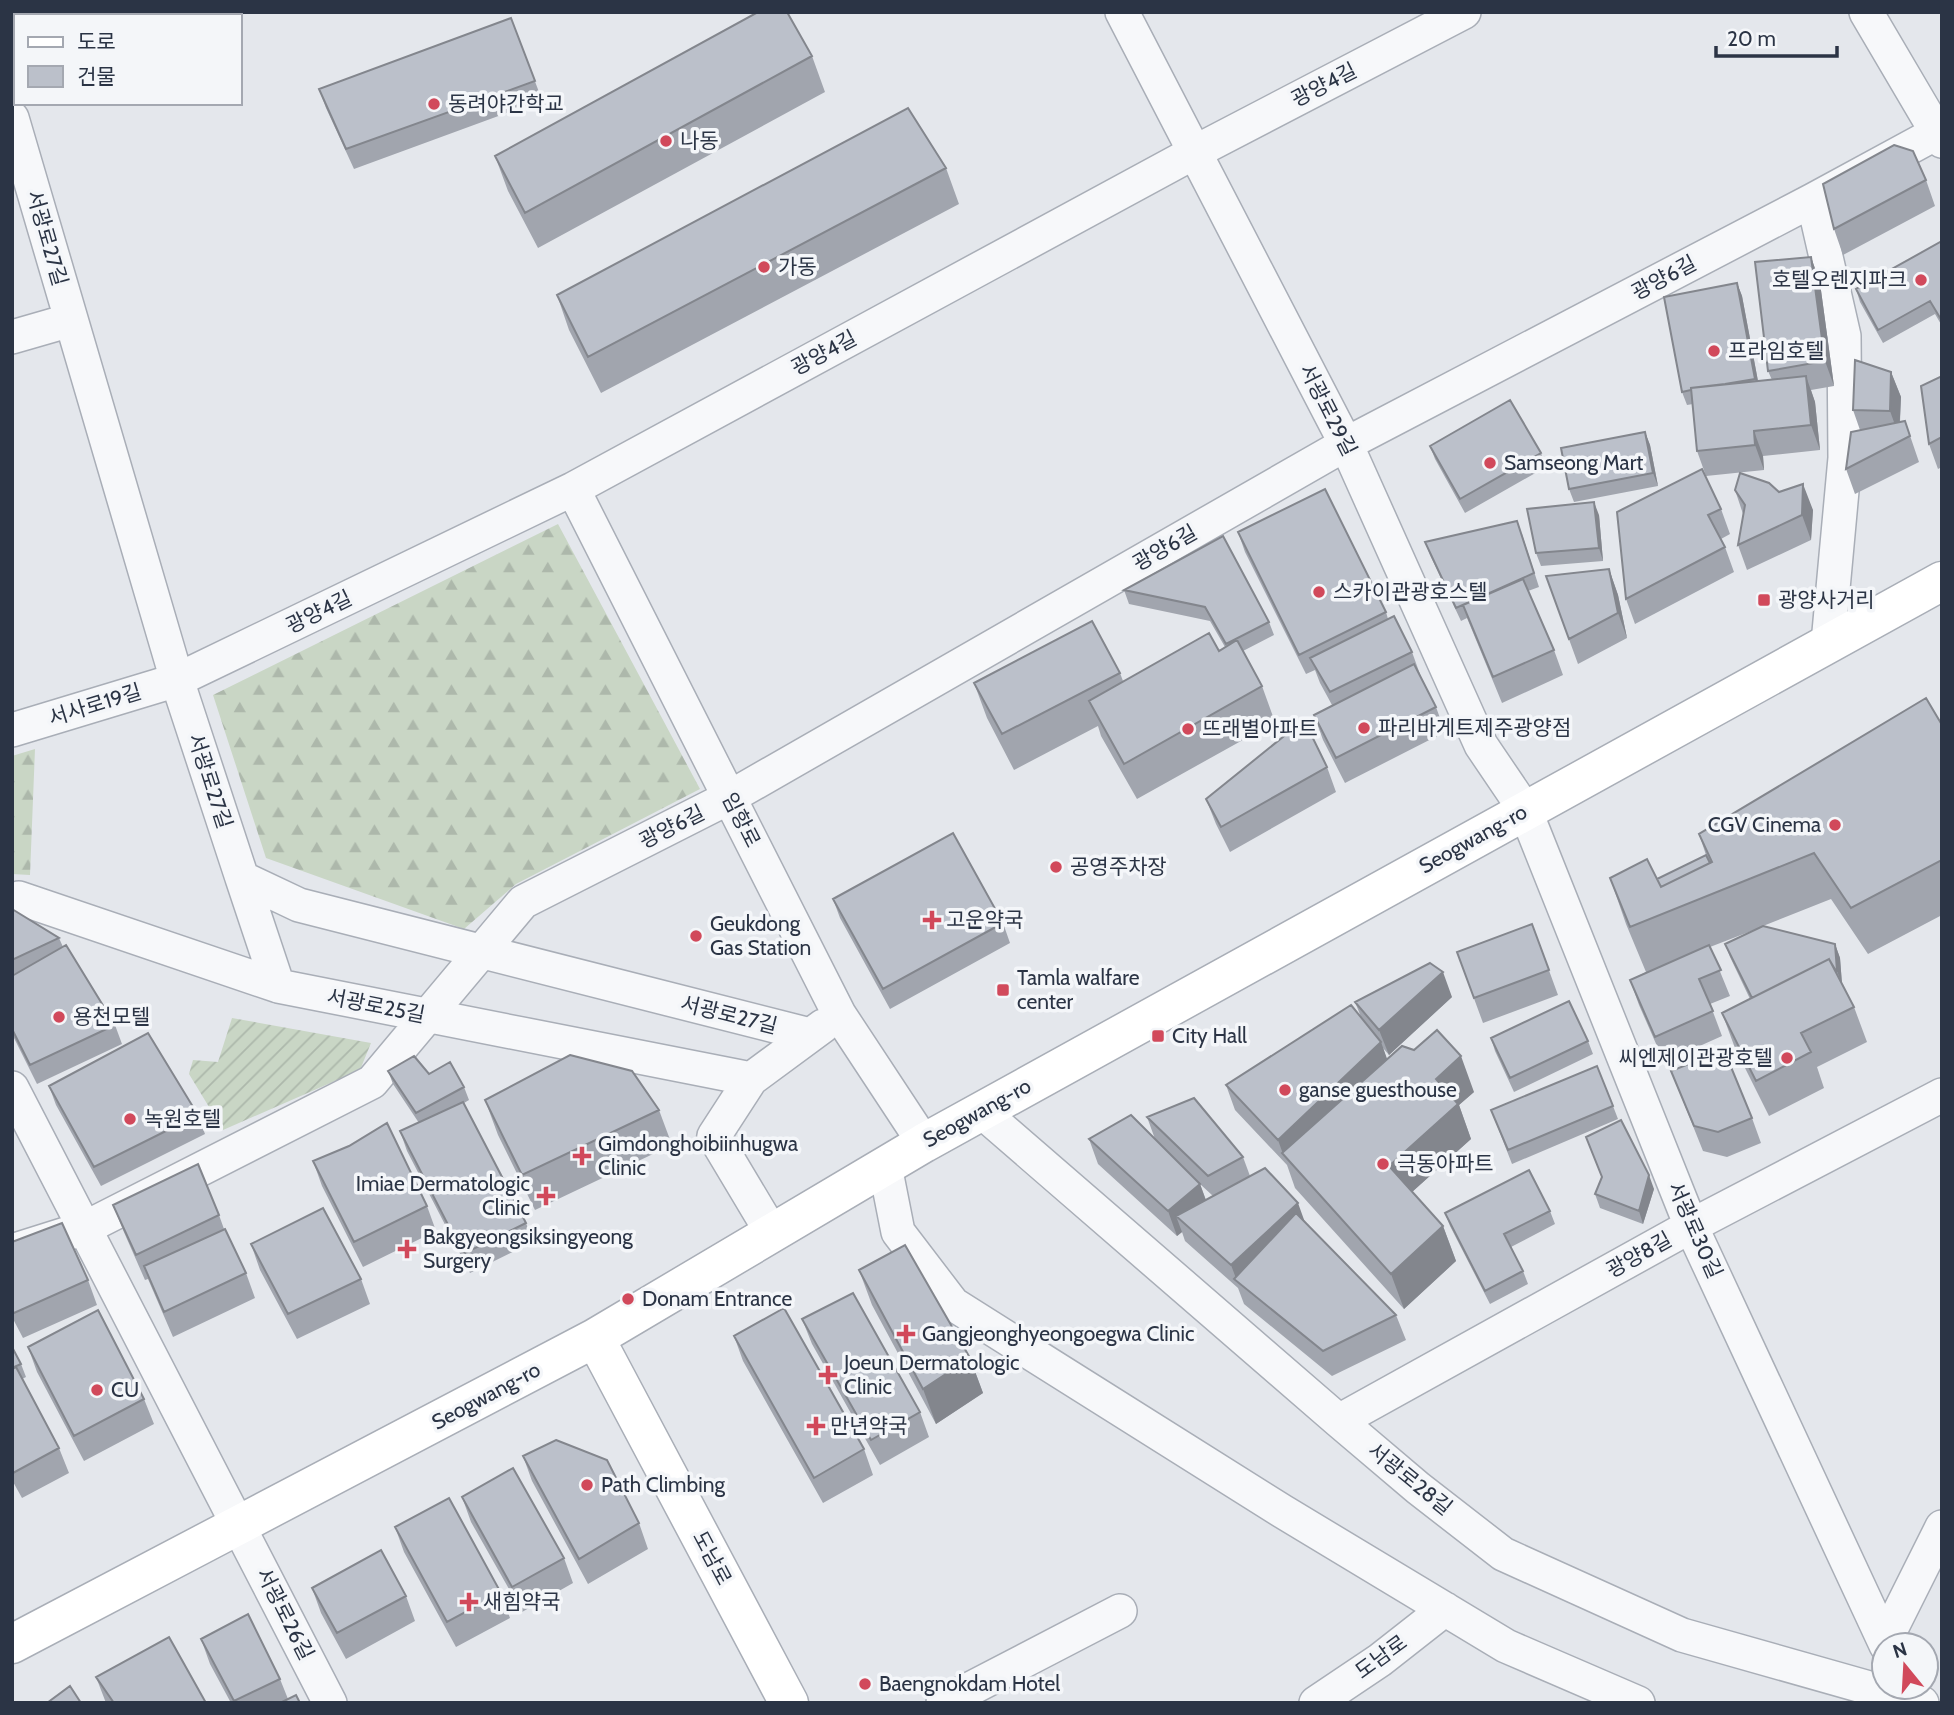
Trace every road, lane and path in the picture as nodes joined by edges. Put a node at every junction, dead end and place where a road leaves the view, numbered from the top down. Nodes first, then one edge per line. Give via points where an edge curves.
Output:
1 (1122, 12) edge
2 (1464, 12) edge
3 (1866, 12) edge
4 (12, 118) edge
5 (1940, 135) edge
6 (1195, 152) junction
7 (1813, 200) junction
8 (71, 320) junction
9 (12, 337) edge
10 (1346, 444) junction
11 (573, 489) junction
12 (1942, 581) edge
13 (1828, 643) junction
14 (177, 680) junction
15 (12, 730) edge
16 (730, 797) junction
17 (1525, 810) junction
18 (242, 878) junction
19 (12, 901) edge
20 (480, 953) junction
21 (278, 986) junction
22 (839, 1014) junction
23 (428, 1016) junction
24 (810, 1035) junction
25 (751, 1079) junction
26 (12, 1088) edge
27 (1942, 1095) edge
28 (981, 1111) junction
29 (924, 1143) junction
30 (885, 1166) junction
31 (1691, 1226) junction
32 (85, 1228) junction
33 (772, 1233) junction
34 (12, 1251) edge
35 (596, 1338) junction
36 (1339, 1421) junction
37 (239, 1526) junction
38 (1942, 1527) edge
39 (1445, 1609) junction
40 (1120, 1611) dead end
41 (1880, 1631) edge
42 (1892, 1631) edge
43 (12, 1644) edge
44 (1870, 1687) edge
45 (330, 1703) edge
46 (789, 1703) edge
47 (943, 1703) edge
48 (1316, 1703) edge
49 (1638, 1703) edge

1 - 6 street, 서광로29길
2 - 6 street, 광양4길
3 - 5 street
4 - 8 street, 서광로27길
5 - 7 street, 광양6길
6 - 10 street, 서광로29길
6 - 11 street, 광양4길
7 - 10 street, 광양6길
7 - 13 street via 1844,337 1845,458
8 - 9 street
8 - 14 street, 서광로27길
10 - 16 street, 광양6길
10 - 17 street, 서광로29길 via 1482,745
11 - 14 street, 광양4길
11 - 16 street, 임항로
12 - 13 main road, Seogwang-ro
13 - 17 main road, Seogwang-ro
14 - 15 street, 서사로19길
14 - 18 street, 서광로27길
16 - 20 street, 광양6길 via 523,902
16 - 22 street, 임항로
17 - 28 main road, Seogwang-ro
17 - 31 street, 서광로30길
18 - 20 street, 서광로27길 via 299,905
18 - 21 street
19 - 21 street, 서광로25길 via 19,898
20 - 23 street, 광양6길
20 - 24 street, 서광로27길
21 - 23 street, 서광로25길
22 - 24 street
22 - 29 street, 임항로
23 - 25 street, 서광로25길
23 - 32 street, 광양6길 via 372,1082
24 - 25 street
25 - 33 street via 714,1136
26 - 32 street
27 - 31 street, 광양8길
28 - 29 main road, Seogwang-ro
28 - 36 street, 서광로28길
29 - 30 main road, Seogwang-ro
30 - 33 main road, Seogwang-ro
30 - 39 street via 898,1232 953,1304
31 - 36 street, 광양8길
31 - 41 street, 서광로30길
32 - 34 street, 광양6길
32 - 37 street
33 - 35 main road, Seogwang-ro
35 - 37 main road, Seogwang-ro
35 - 46 main road, 도남로
36 - 44 street, 서광로28길 via 1503,1554 1682,1635
37 - 43 main road, Seogwang-ro
37 - 45 street, 서광로26길
38 - 42 street
39 - 48 street, 도남로
39 - 49 street via 1506,1646
40 - 47 street

